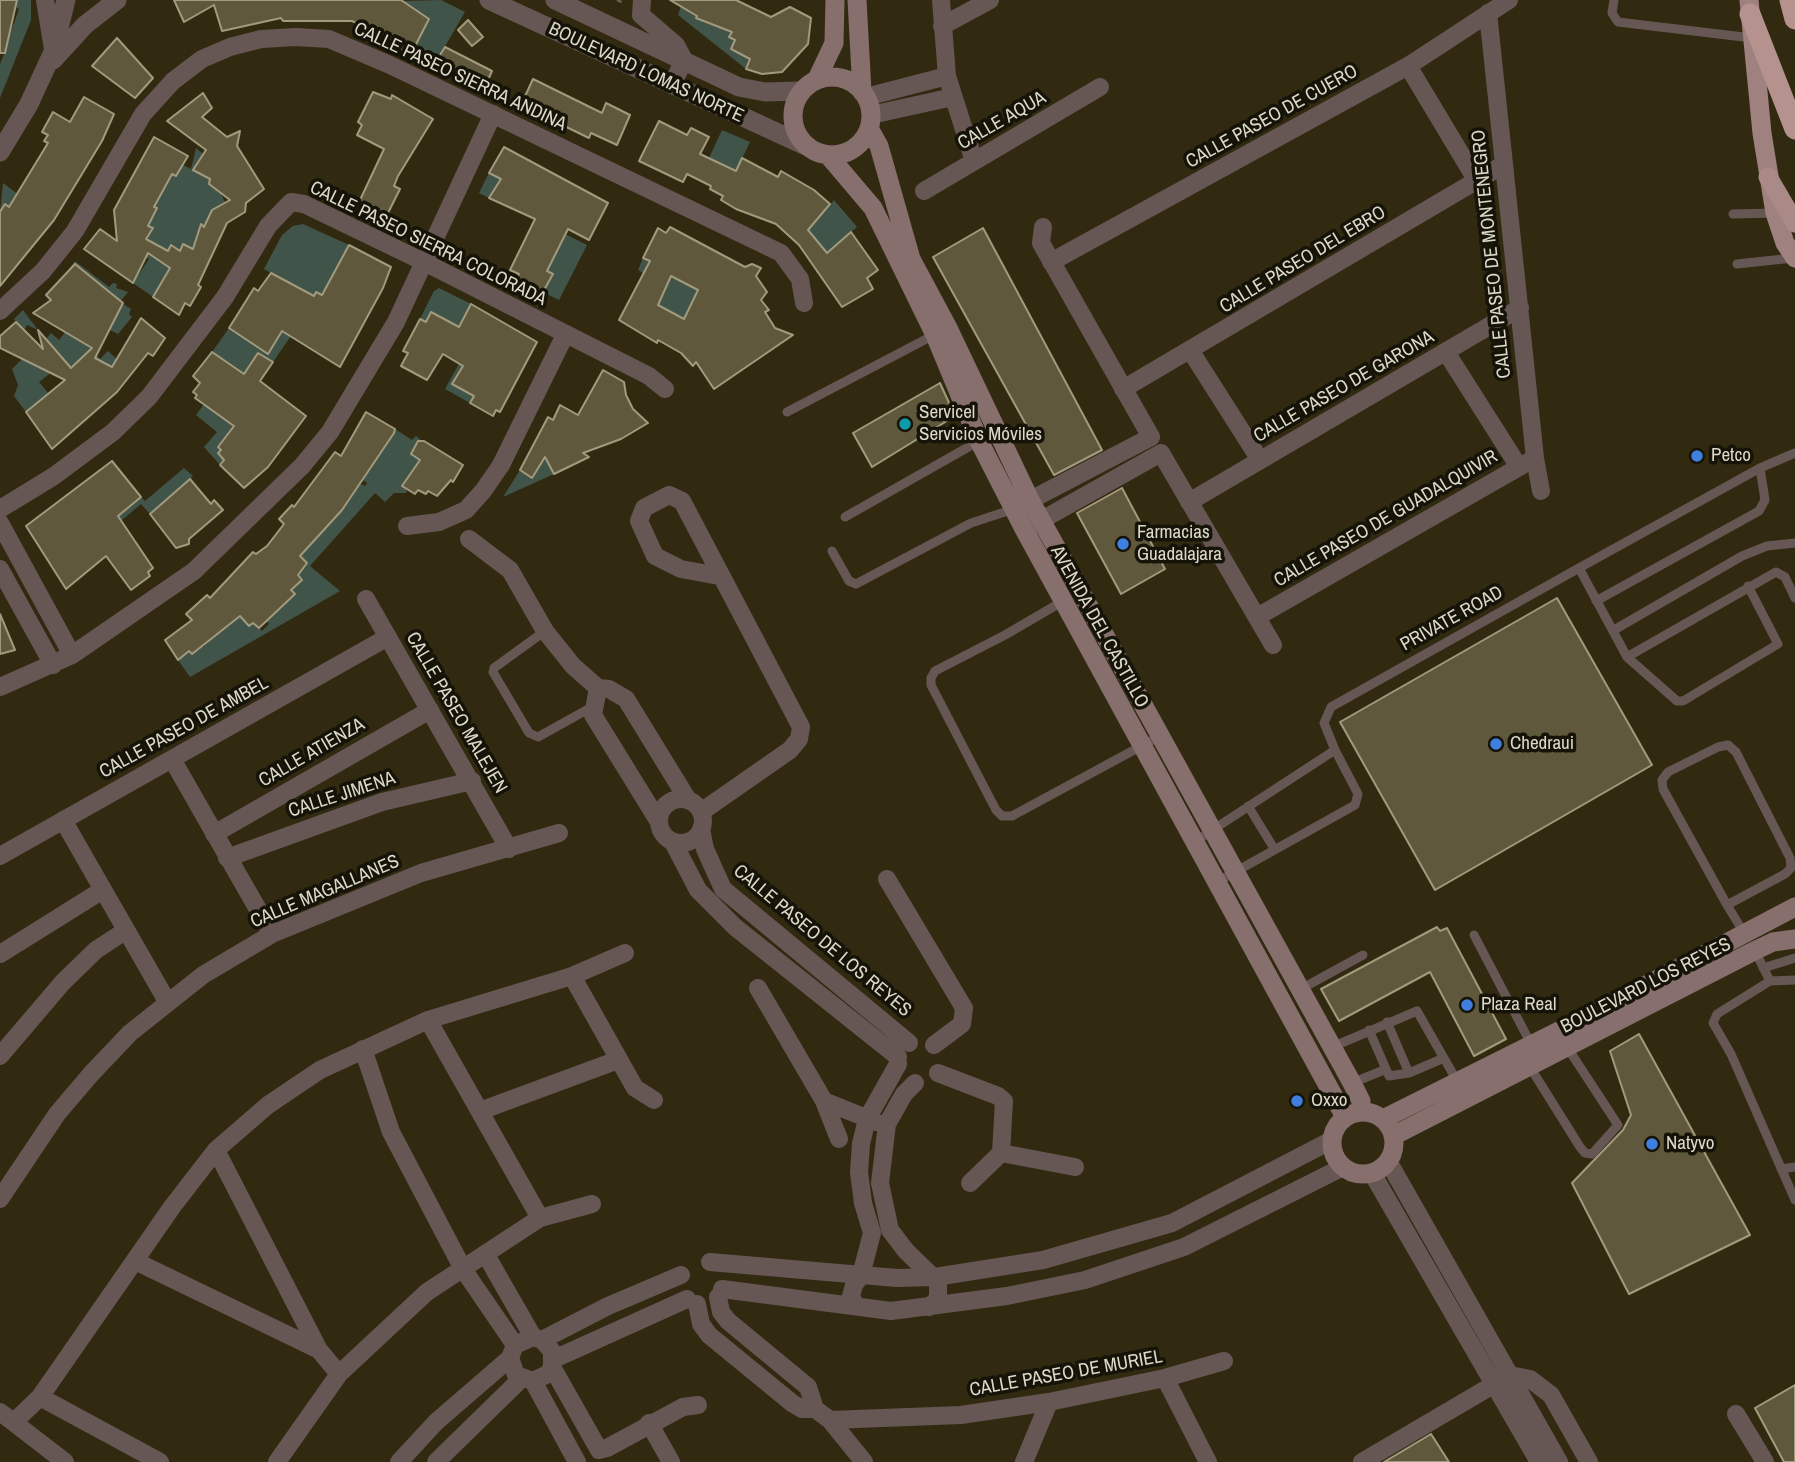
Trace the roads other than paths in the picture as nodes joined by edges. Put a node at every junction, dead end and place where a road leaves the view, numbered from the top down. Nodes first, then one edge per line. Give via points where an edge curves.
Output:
1 (45, 0) edge
2 (66, 0) edge
3 (117, 0) edge
4 (489, 0) edge
5 (555, 0) edge
6 (835, 0) edge
7 (857, 0) edge
8 (941, 0) edge
9 (990, 0) edge
10 (1509, 0) edge
11 (1614, 0) edge
12 (1790, 0) edge
13 (641, 5) edge
14 (1749, 7) edge
15 (1488, 13) junction
16 (1795, 19) edge
17 (942, 26) junction
18 (1752, 38) junction
19 (49, 60) junction
20 (684, 60) junction
21 (1408, 66) junction
22 (711, 73) junction
23 (947, 76) junction
24 (672, 85) junction
25 (809, 85) junction
26 (1100, 87) dead end
27 (698, 97) junction
28 (953, 97) junction
29 (867, 108) junction
30 (493, 114) junction
31 (1795, 129) edge
32 (804, 145) junction
33 (0, 152) edge
34 (828, 155) junction
35 (974, 161) junction
36 (1503, 165) junction
37 (1768, 177) joint
38 (1478, 181) junction
39 (924, 191) dead end
40 (1733, 214) dead end
41 (1783, 221) edge
42 (1043, 228) dead end
43 (1795, 258) edge
44 (1773, 260) junction
45 (424, 262) junction
46 (1051, 262) junction
47 (1737, 264) dead end
48 (804, 303) dead end
49 (1520, 308) junction
50 (0, 311) edge
51 (941, 332) junction
52 (565, 335) junction
53 (1190, 350) junction
54 (1446, 352) junction
55 (665, 389) dead end
56 (1123, 389) junction
57 (788, 412) dead end
58 (979, 441) junction
59 (1125, 451) junction
60 (1795, 453) edge
61 (1535, 458) junction
62 (1260, 460) junction
63 (1519, 467) junction
64 (1135, 468) junction
65 (1760, 468) junction
66 (1541, 491) dead end
67 (1189, 502) junction
68 (1022, 505) junction
69 (0, 509) edge
70 (845, 517) dead end
71 (0, 523) edge
72 (1032, 525) junction
73 (407, 526) dead end
74 (469, 540) dead end
75 (1795, 542) edge
76 (832, 551) dead end
77 (1579, 568) junction
78 (0, 569) edge
79 (719, 576) junction
80 (1748, 586) junction
81 (1071, 596) junction
82 (1795, 598) edge
83 (366, 599) dead end
84 (1596, 601) junction
85 (1258, 617) junction
86 (1614, 630) junction
87 (545, 631) junction
88 (388, 637) junction
89 (1273, 645) dead end
90 (72, 655) junction
91 (1627, 657) junction
92 (53, 665) junction
93 (0, 687) edge
94 (598, 688) junction
95 (592, 708) junction
96 (430, 709) junction
97 (1152, 741) junction
98 (1335, 750) junction
99 (172, 759) junction
100 (472, 781) junction
101 (1248, 806) junction
102 (697, 814) junction
103 (63, 820) junction
104 (659, 822) junction
105 (1213, 830) junction
106 (559, 833) dead end
107 (214, 834) junction
108 (673, 842) junction
109 (1194, 842) junction
110 (509, 849) junction
111 (1275, 850) junction
112 (0, 856) edge
113 (227, 858) junction
114 (1236, 872) junction
115 (887, 879) dead end
116 (1217, 882) junction
117 (101, 891) junction
118 (1727, 905) junction
119 (1795, 907) edge
120 (125, 931) junction
121 (272, 934) junction
122 (1474, 935) dead end
123 (1795, 939) edge
124 (1754, 951) junction
125 (625, 953) dead end
126 (0, 954) edge
127 (1363, 955) dead end
128 (1795, 958) edge
129 (572, 976) junction
130 (1795, 980) edge
131 (1770, 981) junction
132 (758, 988) dead end
133 (1301, 989) junction
134 (168, 1003) junction
135 (429, 1020) junction
136 (1387, 1022) junction
137 (1369, 1030) junction
138 (1563, 1040) junction
139 (1531, 1044) junction
140 (934, 1045) junction
141 (1332, 1047) junction
142 (363, 1049) junction
143 (901, 1055) junction
144 (0, 1056) edge
145 (1444, 1058) junction
146 (618, 1060) junction
147 (1530, 1067) junction
148 (1384, 1070) junction
149 (938, 1073) junction
150 (1409, 1073) junction
151 (1457, 1081) junction
152 (915, 1083) junction
153 (1352, 1083) junction
154 (654, 1100) dead end
155 (824, 1101) junction
156 (480, 1111) junction
157 (1353, 1114) junction
158 (867, 1119) junction
159 (1383, 1119) junction
160 (887, 1124) junction
161 (1394, 1136) junction
162 (839, 1139) dead end
163 (1332, 1140) junction
164 (216, 1150) junction
165 (1001, 1153) junction
166 (1388, 1161) junction
167 (1075, 1167) dead end
168 (1343, 1167) junction
169 (1795, 1167) edge
170 (1781, 1169) junction
171 (1372, 1173) junction
172 (970, 1183) dead end
173 (1246, 1184) junction
174 (0, 1199) edge
175 (1795, 1200) edge
176 (592, 1204) dead end
177 (1260, 1209) junction
178 (540, 1218) junction
179 (1158, 1227) junction
180 (1169, 1252) junction
181 (486, 1255) junction
182 (135, 1261) junction
183 (710, 1262) junction
184 (463, 1269) junction
185 (681, 1275) junction
186 (861, 1275) junction
187 (935, 1277) junction
188 (720, 1293) junction
189 (692, 1301) junction
190 (855, 1305) junction
191 (929, 1307) junction
192 (537, 1339) junction
193 (319, 1350) junction
194 (512, 1352) junction
195 (1224, 1361) dead end
196 (553, 1363) junction
197 (339, 1374) junction
198 (1165, 1378) junction
199 (1503, 1378) junction
200 (527, 1380) junction
201 (40, 1397) junction
202 (1049, 1402) junction
203 (698, 1405) dead end
204 (815, 1409) junction
205 (1736, 1414) dead end
206 (8, 1416) edge
207 (830, 1420) junction
208 (649, 1423) junction
209 (65, 1462) edge
210 (160, 1462) edge
211 (277, 1462) edge
212 (399, 1462) edge
213 (436, 1462) edge
214 (577, 1462) edge
215 (671, 1462) edge
216 (864, 1462) edge
217 (1024, 1462) edge
218 (1208, 1462) edge
219 (1362, 1462) edge
220 (1539, 1462) edge
221 (1559, 1462) edge
222 (1589, 1462) edge
223 (1765, 1462) edge

1 - 19 street
2 - 19 street
3 - 19 street
4 - 24 street, BOULEVARD LOMAS NORTE
5 - 20 street, BOULEVARD LOMAS NORTE
6 - 25 main road via 834,43
7 - 29 main road
8 - 17 street
9 - 17 street
10 - 15 street, CALLE PASEO DE CUERO
11 - 18 lane via 1612,13 1618,22
12 - 16 highway
13 - 20 street
14 - 18 main road
14 - 31 highway
15 - 21 street, CALLE PASEO DE CUERO
15 - 36 street, CALLE PASEO DE MONTENEGRO
17 - 23 street
18 - 37 main road
19 - 33 street
20 - 22 street, BOULEVARD LOMAS NORTE
20 - 24 street
21 - 38 street
21 - 46 street, CALLE PASEO DE CUERO
22 - 25 street, BOULEVARD LOMAS NORTE via 749,90
22 - 27 street
23 - 28 street
23 - 29 street
24 - 27 street, BOULEVARD LOMAS NORTE
25 - 29 main road via 842,78
25 - 32 main road via 792,112
26 - 35 street, CALLE AQUA
27 - 32 street, BOULEVARD LOMAS NORTE
28 - 29 street
28 - 35 street
29 - 34 main road via 853,149
29 - 51 main road, AVENIDA DEL CASTILLO via 907,248
30 - 45 street
30 - 48 street, CALLE PASEO SIERRA ANDINA via 781,253 800,279
30 - 50 street, CALLE PASEO SIERRA ANDINA via 329,40 261,39 230,47 202,59 173,81 143,114 75,232 43,271
32 - 34 main road
34 - 51 main road, AVENIDA DEL CASTILLO via 873,208
35 - 39 street, CALLE AQUA
36 - 38 street, CALLE PASEO DEL EBRO
36 - 49 street, CALLE PASEO DE MONTENEGRO
37 - 41 highway
38 - 53 street, CALLE PASEO DEL EBRO
40 - 41 lane
41 - 43 main road
41 - 44 lane
42 - 46 street via 1041,243
43 - 44 lane
44 - 47 lane
45 - 52 street, CALLE PASEO SIERRA COLORADA
45 - 69 street, CALLE PASEO SIERRA COLORADA via 304,204 291,202 268,226 225,297 149,397 113,432
45 - 90 street via 363,380 302,466 194,571
46 - 56 street
49 - 54 street, CALLE PASEO DE GARONA
49 - 61 street, CALLE PASEO DE MONTENEGRO
51 - 57 lane
51 - 58 main road, AVENIDA DEL CASTILLO
51 - 68 main road, AVENIDA DEL CASTILLO
52 - 55 street, CALLE PASEO SIERRA COLORADA via 649,376
52 - 73 street via 483,492 466,510
53 - 56 street, CALLE PASEO DEL EBRO
53 - 62 street
54 - 62 street, CALLE PASEO DE GARONA
54 - 63 street
56 - 59 street via 1151,437
58 - 68 main road, AVENIDA DEL CASTILLO
58 - 70 lane
59 - 64 street
59 - 68 street
60 - 65 lane, PRIVATE ROAD
61 - 63 street, CALLE PASEO DE GUADALQUIVIR
61 - 66 street, CALLE PASEO DE MONTENEGRO
62 - 67 street, CALLE PASEO DE GARONA
63 - 85 street, CALLE PASEO DE GUADALQUIVIR
64 - 67 street via 1161,453
64 - 72 street
65 - 77 lane, PRIVATE ROAD
65 - 84 lane via 1762,506
67 - 85 street
68 - 72 main road, AVENIDA DEL CASTILLO
68 - 76 lane via 971,523 856,584 849,581
71 - 90 street
72 - 81 main road, AVENIDA DEL CASTILLO
74 - 87 street, CALLE PASEO DE LOS REYES via 510,570
75 - 86 lane via 1742,556
77 - 84 lane
77 - 98 lane, PRIVATE ROAD via 1331,707 1324,723
78 - 92 street
79 - 79 street via 682,501 669,495 644,508 639,521 655,556 681,569
79 - 102 street via 801,727 790,750
80 - 82 lane via 1776,572 1785,577
80 - 91 lane
80 - 91 lane via 1777,639 1774,649 1683,701 1671,697
81 - 97 main road, AVENIDA DEL CASTILLO
81 - 97 lane via 935,671 931,678 996,810 1002,816 1012,816
83 - 88 street, CALLE PASEO MALEJEN
84 - 86 lane
85 - 89 street
86 - 91 lane
87 - 94 street, CALLE PASEO DE LOS REYES
87 - 95 lane via 493,673 529,733 538,737
88 - 96 street, CALLE PASEO MALEJEN
88 - 99 street, CALLE PASEO DE AMBEL
90 - 92 street
92 - 93 street
94 - 95 street
94 - 102 street, CALLE PASEO DE LOS REYES via 626,699
95 - 104 street
96 - 100 street, CALLE PASEO MALEJEN
96 - 107 street, CALLE ATIENZA
97 - 105 main road, AVENIDA DEL CASTILLO
97 - 109 main road, AVENIDA DEL CASTILLO
98 - 101 lane
98 - 111 lane, PRIVATE ROAD via 1358,794 1355,805
99 - 103 street, CALLE PASEO DE AMBEL
99 - 107 street
100 - 110 street, CALLE PASEO MALEJEN
100 - 113 street, CALLE JIMENA via 382,802
101 - 105 lane
101 - 111 lane
102 - 104 street via 671,801
102 - 108 street via 690,841
102 - 143 street, CALLE PASEO DE LOS REYES via 705,849 723,889
103 - 112 street, CALLE PASEO DE AMBEL
103 - 117 street
104 - 108 street
105 - 109 lane
105 - 114 main road, AVENIDA DEL CASTILLO
106 - 110 street, CALLE MAGALLANES
107 - 113 street
108 - 143 street, CALLE PASEO DE LOS REYES via 698,890 735,927
109 - 116 main road, AVENIDA DEL CASTILLO
110 - 121 street, CALLE MAGALLANES via 421,873
111 - 114 lane, PRIVATE ROAD
113 - 121 street
114 - 116 lane, PRIVATE ROAD
114 - 133 main road, AVENIDA DEL CASTILLO
115 - 140 street via 964,1008 961,1024
116 - 157 main road, AVENIDA DEL CASTILLO
117 - 120 street
117 - 126 street
118 - 118 lane via 1791,868 1736,752 1728,746 1668,772 1662,780
118 - 124 lane
119 - 124 main road, BOULEVARD LOS REYES
120 - 134 street
120 - 144 street via 96,950 63,982
121 - 134 street, CALLE MAGALLANES via 203,975
122 - 139 lane
123 - 124 main road, BOULEVARD LOS REYES
124 - 128 lane
124 - 131 lane
124 - 138 main road, BOULEVARD LOS REYES
125 - 129 street
127 - 133 lane
129 - 135 street
129 - 146 street
130 - 131 lane
131 - 170 lane via 1717,1014 1713,1023
132 - 155 street
133 - 141 main road, AVENIDA DEL CASTILLO
134 - 174 street, CALLE MAGALLANES via 130,1033 74,1094
135 - 142 street
135 - 156 street
136 - 137 lane
136 - 145 lane via 1417,1011
136 - 150 lane
137 - 141 lane
137 - 148 lane
138 - 139 main road, BOULEVARD LOS REYES
138 - 147 main road, BOULEVARD LOS REYES
138 - 147 lane via 1619,1125 1592,1154 1580,1147
139 - 151 main road, BOULEVARD LOS REYES
140 - 143 street via 922,1040
140 - 149 street via 941,1058
141 - 153 main road, AVENIDA DEL CASTILLO
142 - 164 street via 320,1070 268,1105
142 - 184 street via 391,1132
143 - 152 street via 904,1077
143 - 158 street
145 - 150 lane
145 - 151 lane
146 - 154 street via 635,1088
146 - 156 street
147 - 161 main road, BOULEVARD LOS REYES
148 - 150 lane via 1395,1077
148 - 153 lane
149 - 152 street via 929,1082
149 - 165 street via 1004,1101
151 - 159 main road, BOULEVARD LOS REYES
152 - 160 street
153 - 157 main road, AVENIDA DEL CASTILLO via 1361,1101
155 - 158 street
155 - 162 street
156 - 178 street
157 - 159 main road
157 - 163 main road via 1334,1131
158 - 160 street
158 - 186 street via 859,1172 872,1233
159 - 161 main road
160 - 187 street via 880,1182 885,1214 897,1240
161 - 166 main road
163 - 168 main road
163 - 173 street
164 - 182 street
164 - 193 street
165 - 167 street
165 - 172 street
166 - 171 main road
166 - 199 street
168 - 171 main road
168 - 177 street
169 - 170 lane
170 - 175 lane
171 - 199 street
173 - 177 street
173 - 179 street
176 - 178 street
177 - 180 street
178 - 181 street
179 - 180 street
179 - 187 street via 1043,1260
180 - 191 street via 1085,1280
181 - 184 street
181 - 192 street
182 - 193 street
182 - 201 street
183 - 185 street via 693,1262
183 - 186 street
183 - 188 street via 722,1273
184 - 194 street
184 - 197 street via 427,1292
185 - 189 street via 680,1283
185 - 192 street
186 - 187 street
186 - 190 street via 851,1296
187 - 191 street via 937,1299
188 - 189 street via 712,1302
188 - 190 street
188 - 204 street via 721,1312 728,1321 808,1387
189 - 196 street
189 - 204 street via 709,1335 792,1403
190 - 191 street via 891,1311
192 - 194 street
192 - 196 street via 548,1345
193 - 197 street
194 - 200 street via 512,1370
194 - 212 street
195 - 198 street, CALLE PASEO DE MURIEL
196 - 200 street via 548,1374
196 - 208 street via 599,1450
197 - 211 street
198 - 202 street, CALLE PASEO DE MURIEL
198 - 218 street
199 - 219 street
199 - 220 street
199 - 221 street
199 - 222 street via 1530,1379 1551,1395
200 - 213 street
200 - 214 street
201 - 206 street
201 - 210 street
202 - 207 street, CALLE PASEO DE MURIEL via 961,1415
202 - 217 street
203 - 208 street
204 - 207 street
205 - 223 street
206 - 209 street
207 - 216 street
208 - 215 street

